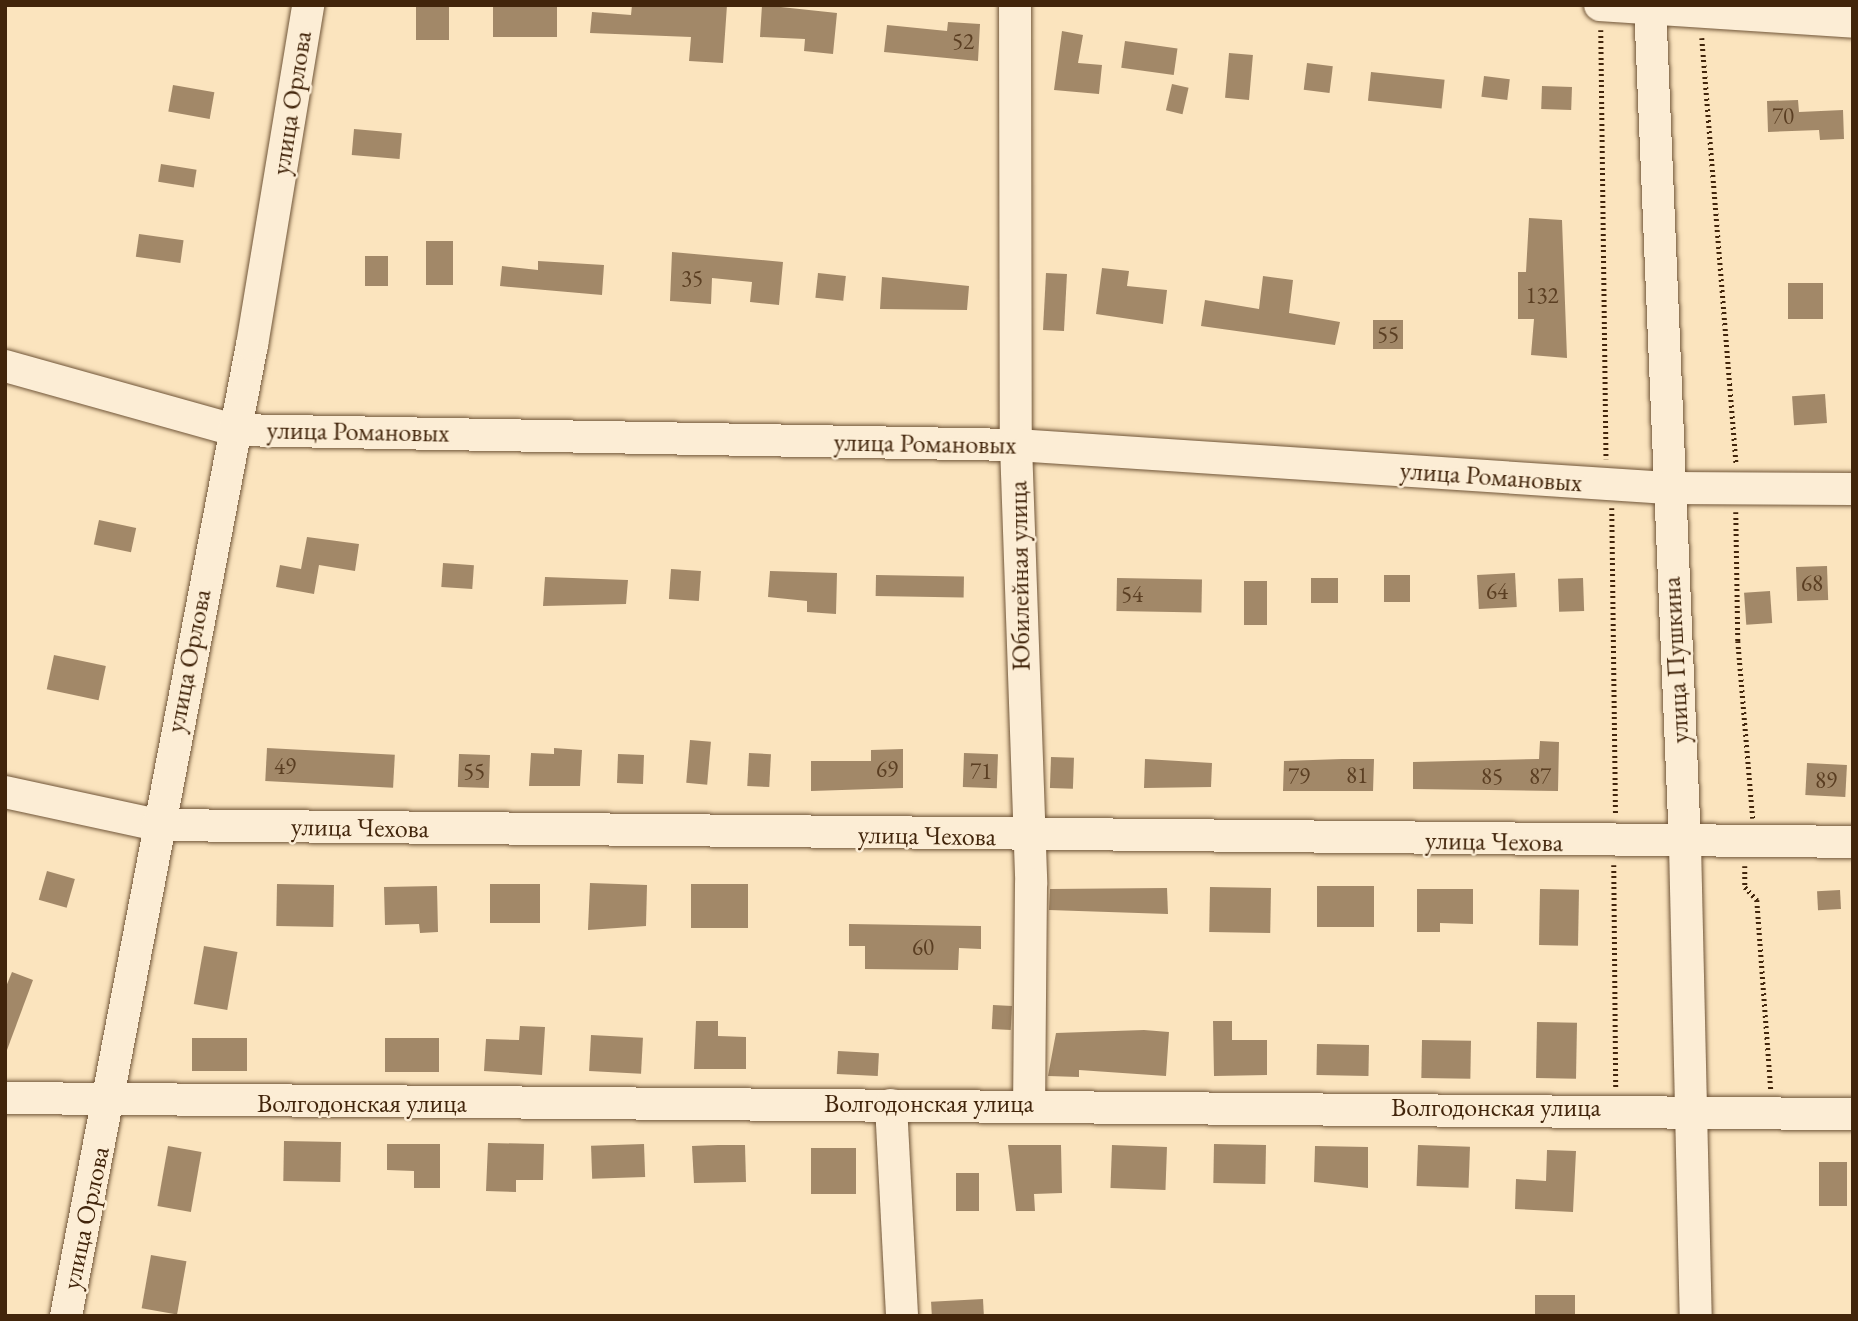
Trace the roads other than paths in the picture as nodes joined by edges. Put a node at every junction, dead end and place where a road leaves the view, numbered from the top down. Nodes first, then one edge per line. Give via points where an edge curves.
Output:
1 (308, 5) edge
2 (1015, 5) edge
3 (1650, 7) edge
4 (1600, 15) edge
5 (1853, 22) edge
6 (5, 366) edge
7 (234, 429) junction
8 (1016, 445) junction
9 (1668, 488) junction
10 (1853, 489) edge
11 (5, 792) edge
12 (157, 825) junction
13 (1026, 837) junction
14 (1853, 842) edge
15 (1685, 844) junction
16 (5, 1098) edge
17 (110, 1103) junction
18 (1029, 1104) junction
19 (891, 1105) junction
20 (1690, 1109) junction
21 (1853, 1114) edge
22 (66, 1316) edge
23 (902, 1316) edge
24 (1696, 1316) edge

1 - 7 street, улица Орлова
2 - 8 street, Юбилейная улица
3 - 4 street
3 - 5 street
3 - 9 street, улица Пушкина
6 - 7 street, улица Романовых
7 - 8 street, улица Романовых
7 - 12 street, улица Орлова
8 - 9 street, улица Романовых
8 - 13 street, Юбилейная улица
9 - 10 street, улица Романовых
9 - 15 street, улица Пушкина
11 - 12 street, улица Чехова
12 - 13 street, улица Чехова
12 - 17 street, улица Орлова
13 - 15 street, улица Чехова
13 - 18 street, Юбилейная улица
14 - 15 street, улица Чехова
15 - 20 street, улица Пушкина
16 - 17 street, Волгодонская улица
17 - 19 street, Волгодонская улица
17 - 22 street, улица Орлова
18 - 19 street, Волгодонская улица
18 - 20 street, Волгодонская улица
19 - 23 street
20 - 21 street, Волгодонская улица
20 - 24 street, улица Пушкина

